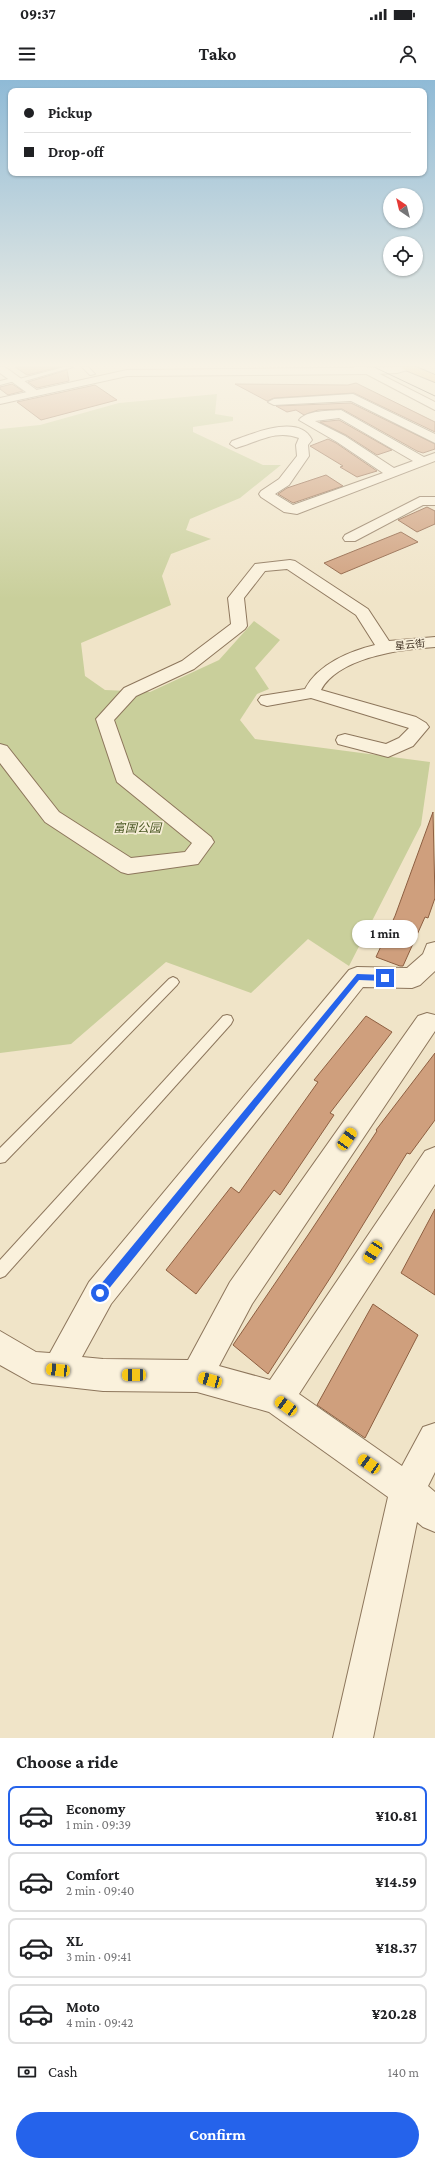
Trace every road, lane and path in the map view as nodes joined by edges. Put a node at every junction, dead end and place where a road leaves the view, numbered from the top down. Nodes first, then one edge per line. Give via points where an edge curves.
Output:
1 (303, 444) edge
2 (350, 444) edge
3 (399, 444) edge
4 (430, 461) edge
5 (392, 473) junction
6 (435, 500) edge
7 (350, 538) dead end
8 (435, 642) edge
9 (385, 647) junction
10 (311, 693) junction
11 (267, 700) dead end
12 (345, 740) dead end
13 (0, 750) edge
14 (435, 952) edge
15 (173, 982) dead end
16 (227, 1020) dead end
17 (427, 1023) dead end
18 (0, 1157) edge
19 (435, 1160) edge
20 (0, 1271) edge
21 (1, 1349) edge
22 (58, 1370) junction
23 (197, 1376) junction
24 (277, 1398) junction
25 (435, 1439) edge
26 (407, 1490) junction
27 (435, 1515) edge
28 (353, 1738) edge

1 - 5 street via 303,456 284,482 266,494 289,509 297,510
2 - 5 street
3 - 4 street
4 - 5 street
6 - 7 street via 420,501
8 - 9 street, 星云街
9 - 10 street, 星云街 via 344,663 324,676
9 - 13 street via 362,612 290,564 260,567 236,598 239,626 188,664 130,692 105,719 124,777 204,842 191,859 128,866 52,817
10 - 11 street
10 - 12 street via 410,721 420,727 406,742 388,751
14 - 22 street via 432,959 412,978 357,977 100,1293
15 - 18 lane
16 - 20 lane
17 - 23 street via 241,1293
19 - 24 street
21 - 22 street via 32,1367
22 - 23 street via 103,1375
23 - 24 street
24 - 26 street
25 - 26 street
26 - 27 street
26 - 28 street

